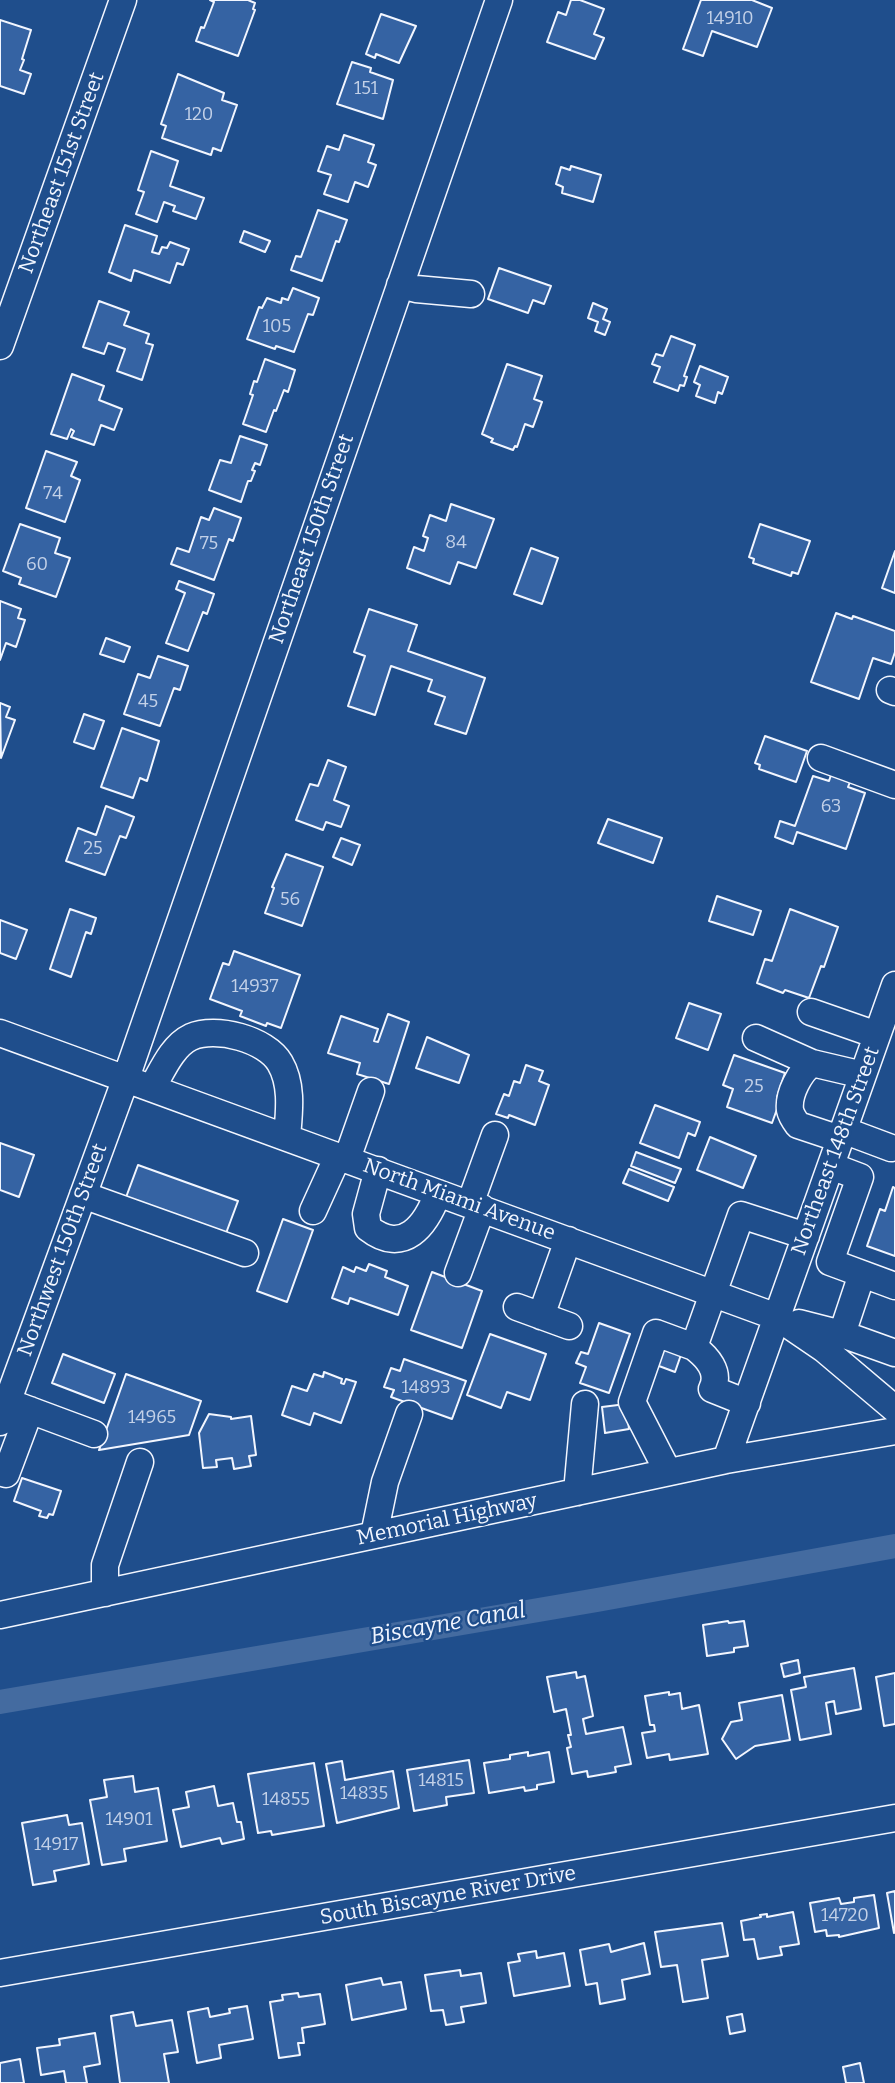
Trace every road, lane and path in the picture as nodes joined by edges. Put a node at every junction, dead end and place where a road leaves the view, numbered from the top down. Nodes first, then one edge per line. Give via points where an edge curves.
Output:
1 (123, 0) edge
2 (499, 0) edge
3 (400, 285) junction
4 (471, 294) dead end
5 (0, 346) edge
6 (821, 758) dead end
7 (895, 785) edge
8 (895, 985) edge
9 (811, 1012) dead end
10 (885, 1027) edge
11 (0, 1033) edge
12 (756, 1038) dead end
13 (812, 1063) junction
14 (863, 1075) junction
15 (125, 1079) junction
16 (152, 1088) junction
17 (371, 1091) dead end
18 (495, 1135) dead end
19 (842, 1135) junction
20 (287, 1138) junction
21 (891, 1147) dead end
22 (343, 1158) junction
23 (831, 1166) junction
24 (378, 1170) junction
25 (438, 1193) junction
26 (83, 1195) junction
27 (476, 1206) junction
28 (313, 1211) dead end
29 (806, 1236) junction
30 (568, 1240) junction
31 (246, 1253) dead end
32 (458, 1273) dead end
33 (862, 1274) junction
34 (895, 1286) edge
35 (714, 1293) junction
36 (517, 1307) dead end
37 (541, 1316) junction
38 (777, 1317) junction
39 (569, 1326) dead end
40 (842, 1334) junction
41 (694, 1347) junction
42 (895, 1353) edge
43 (747, 1403) junction
44 (585, 1404) dead end
45 (895, 1409) edge
46 (12, 1412) edge
47 (409, 1414) dead end
48 (895, 1431) edge
49 (94, 1434) dead end
50 (726, 1460) junction
51 (140, 1462) dead end
52 (0, 1472) edge
53 (668, 1472) junction
54 (577, 1492) junction
55 (374, 1535) junction
56 (104, 1593) junction
57 (0, 1615) edge
58 (895, 1818) edge
59 (0, 1973) edge

1 - 5 street, Northeast 151st Street
2 - 3 street, Northeast 150th Street
3 - 4 street
3 - 15 street, Northeast 150th Street
6 - 7 street
8 - 10 street, Northeast 148th Street
9 - 10 street
10 - 14 street, Northeast 148th Street
11 - 15 street, North Miami Avenue
12 - 13 street
13 - 14 street
13 - 19 street via 799,1078 790,1109 798,1125
14 - 19 street, Northeast 148th Street
15 - 16 street, North Miami Avenue
15 - 26 street, Northwest 150th Street
16 - 20 street, North Miami Avenue
16 - 20 street via 168,1059 190,1038 206,1033 250,1039 280,1063 290,1099
17 - 22 street
18 - 27 street
19 - 21 street
19 - 23 street, Northeast 148th Street
20 - 22 street, North Miami Avenue
22 - 24 street, North Miami Avenue
22 - 28 street
23 - 29 street, Northeast 148th Street
23 - 33 street via 860,1177 830,1262
24 - 25 street, North Miami Avenue
24 - 25 street via 366,1214 368,1228 386,1239 407,1237 421,1226
25 - 27 street, North Miami Avenue
26 - 31 street
26 - 46 street, Northwest 150th Street
27 - 30 street, North Miami Avenue
27 - 32 street
29 - 35 street via 741,1215
29 - 38 street, Northeast 148th Street
30 - 35 street, North Miami Avenue
30 - 37 street
33 - 34 street
33 - 40 street
35 - 38 street, North Miami Avenue
35 - 41 street
36 - 37 street
37 - 39 street
38 - 40 street
38 - 43 street, Northeast 148th Street
38 - 45 street, North Miami Avenue via 824,1349
40 - 42 street
41 - 43 street via 708,1357 715,1377 712,1390
41 - 53 street via 656,1333 632,1402
43 - 50 street, Northeast 148th Street
44 - 54 street
46 - 49 street
46 - 52 street, Northwest 150th Street via 6,1474
47 - 55 street via 384,1482
48 - 50 street, Memorial Highway
50 - 53 street, Memorial Highway
51 - 56 street via 105,1566
53 - 54 street, Memorial Highway
54 - 55 street, Memorial Highway
55 - 56 street, Memorial Highway
56 - 57 street, Memorial Highway
58 - 59 street, South Biscayne River Drive

